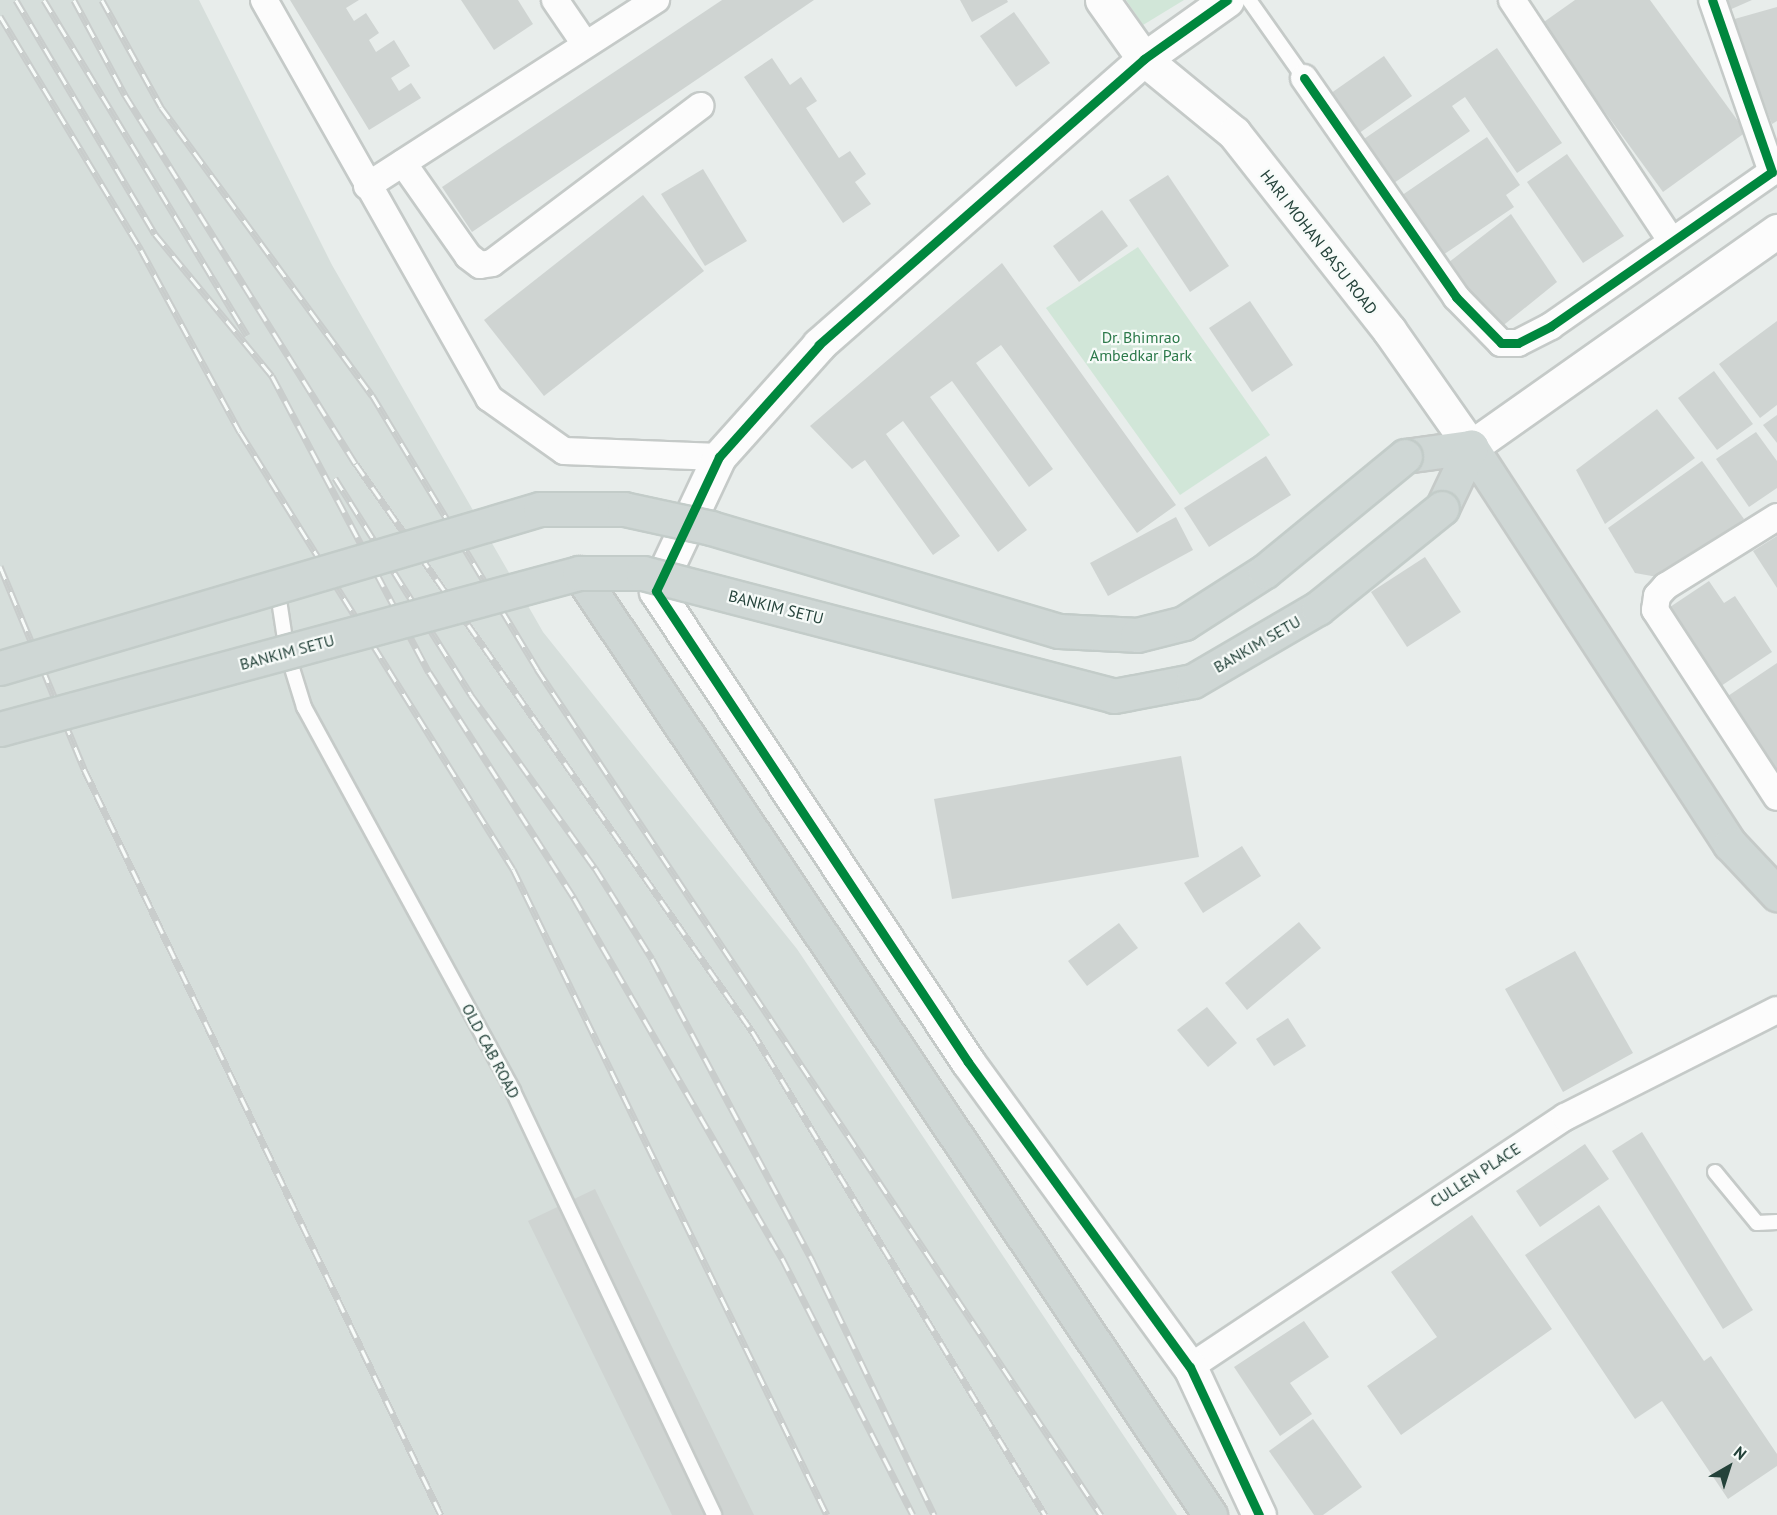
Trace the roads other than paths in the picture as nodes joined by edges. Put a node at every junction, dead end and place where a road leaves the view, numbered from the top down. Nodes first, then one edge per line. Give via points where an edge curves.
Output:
1 (264, 0) edge
2 (555, 0) edge
3 (656, 0) edge
4 (1102, 0) edge
5 (1227, 0) edge
6 (1249, 0) edge
7 (1512, 0) edge
8 (1712, 0) edge
9 (585, 44) junction
10 (1144, 59) junction
11 (1304, 78) joint
12 (699, 106) dead end
13 (403, 163) junction
14 (367, 186) junction
15 (1777, 231) edge
16 (1671, 240) junction
17 (1471, 447) junction
18 (719, 457) junction
19 (1777, 517) edge
20 (579, 573) junction
21 (277, 587) junction
22 (287, 652) junction
23 (0, 668) edge
24 (0, 729) edge
25 (1777, 797) edge
26 (1777, 894) edge
27 (1777, 1010) edge
28 (1715, 1172) dead end
29 (1777, 1222) edge
30 (1190, 1367) junction
31 (714, 1515) edge
32 (1210, 1515) edge
33 (1259, 1515) edge

1 - 14 street
2 - 9 street
3 - 9 street
4 - 10 street, HARI MOHAN BASU ROAD
5 - 10 street
6 - 11 lane
7 - 16 street
8 - 16 street via 1772,172
9 - 13 street
10 - 17 street, HARI MOHAN BASU ROAD via 1234,133 1389,330
10 - 18 street via 819,345
11 - 16 street via 1456,297 1501,343 1518,343 1551,326
12 - 13 street via 492,263 480,265 468,256
13 - 14 street
14 - 18 street via 489,399 564,451
15 - 17 street
17 - 20 main road, BANKIM SETU, bridge via 1442,508 1318,608 1193,681 1114,696 643,573
17 - 21 main road, bridge via 1405,456 1265,571 1184,622 1137,635 1059,631 711,528 624,509 540,510
17 - 26 main road via 1730,844
18 - 30 street via 656,591 968,1062
19 - 25 street via 1666,586 1657,596 1655,610
20 - 22 main road, BANKIM SETU, bridge
20 - 32 main road
21 - 22 lane, OLD CAB ROAD
21 - 23 main road, bridge
22 - 24 main road, BANKIM SETU, bridge
22 - 31 lane, OLD CAB ROAD via 304,707 513,1091
27 - 30 street, CULLEN PLACE via 1565,1117
28 - 29 lane via 1757,1223
30 - 33 street

